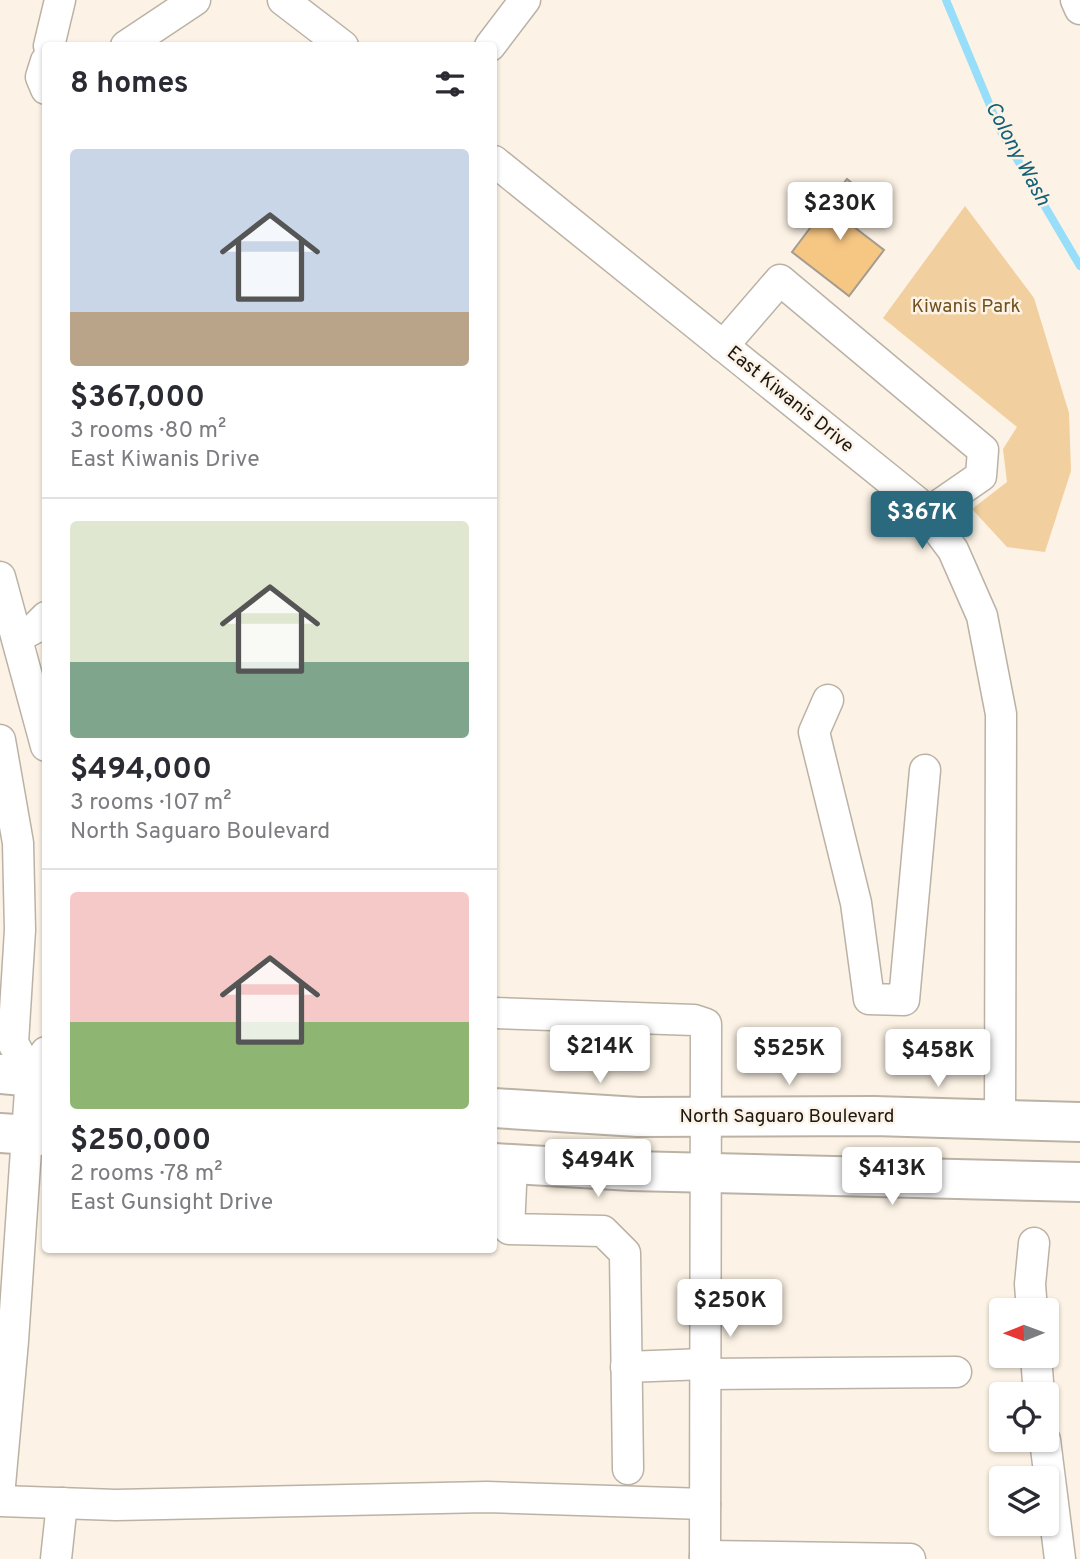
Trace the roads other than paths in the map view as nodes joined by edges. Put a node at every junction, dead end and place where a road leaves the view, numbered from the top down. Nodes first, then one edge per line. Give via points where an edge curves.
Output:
1 (60, 0) edge
2 (195, 0) edge
3 (283, 0) edge
4 (524, 0) edge
5 (1076, 0) edge
6 (1080, 9) edge
7 (50, 42) edge
8 (132, 42) edge
9 (338, 42) edge
10 (493, 42) edge
11 (497, 163) edge
12 (723, 346) junction
13 (926, 514) junction
14 (0, 578) edge
15 (36, 628) edge
16 (42, 699) edge
17 (828, 700) dead end
18 (0, 740) edge
19 (925, 770) dead end
20 (497, 1013) edge
21 (30, 1070) edge
22 (497, 1108) edge
23 (705, 1118) junction
24 (1000, 1121) junction
25 (1080, 1122) edge
26 (24, 1135) edge
27 (503, 1163) edge
28 (704, 1173) junction
29 (1080, 1182) edge
30 (1034, 1243) dead end
31 (1031, 1298) edge
32 (626, 1367) junction
33 (705, 1369) junction
34 (956, 1372) dead end
35 (1047, 1452) edge
36 (628, 1469) dead end
37 (0, 1485) edge
38 (0, 1501) edge
39 (62, 1503) junction
40 (705, 1504) junction
41 (705, 1558) edge
42 (56, 1559) edge
43 (910, 1559) edge
44 (1060, 1559) edge

1 - 7 street
2 - 8 street
3 - 9 street
4 - 10 street
5 - 6 street
11 - 12 street, East Kiwanis Drive
12 - 13 street, East Kiwanis Drive via 917,502
12 - 13 street via 780,280 983,450 981,476
13 - 24 street, East Kiwanis Drive via 953,550 982,616 1001,714
14 - 15 street
15 - 16 street
17 - 19 street via 814,732 856,903 869,999 904,1000
18 - 21 street via 18,843 20,930 13,1043
20 - 23 street via 706,1024
21 - 26 street
22 - 23 main road, North Saguaro Boulevard
23 - 24 main road, North Saguaro Boulevard via 874,1116
23 - 28 street
24 - 25 main road, North Saguaro Boulevard
26 - 37 street
27 - 28 main road
27 - 32 street via 509,1229 603,1230 625,1253
28 - 29 main road
28 - 33 street
30 - 31 street
32 - 33 street
32 - 36 street
33 - 34 street
33 - 40 street
35 - 44 street
38 - 39 street
39 - 40 street via 487,1497
39 - 42 street
40 - 41 street
41 - 43 street

